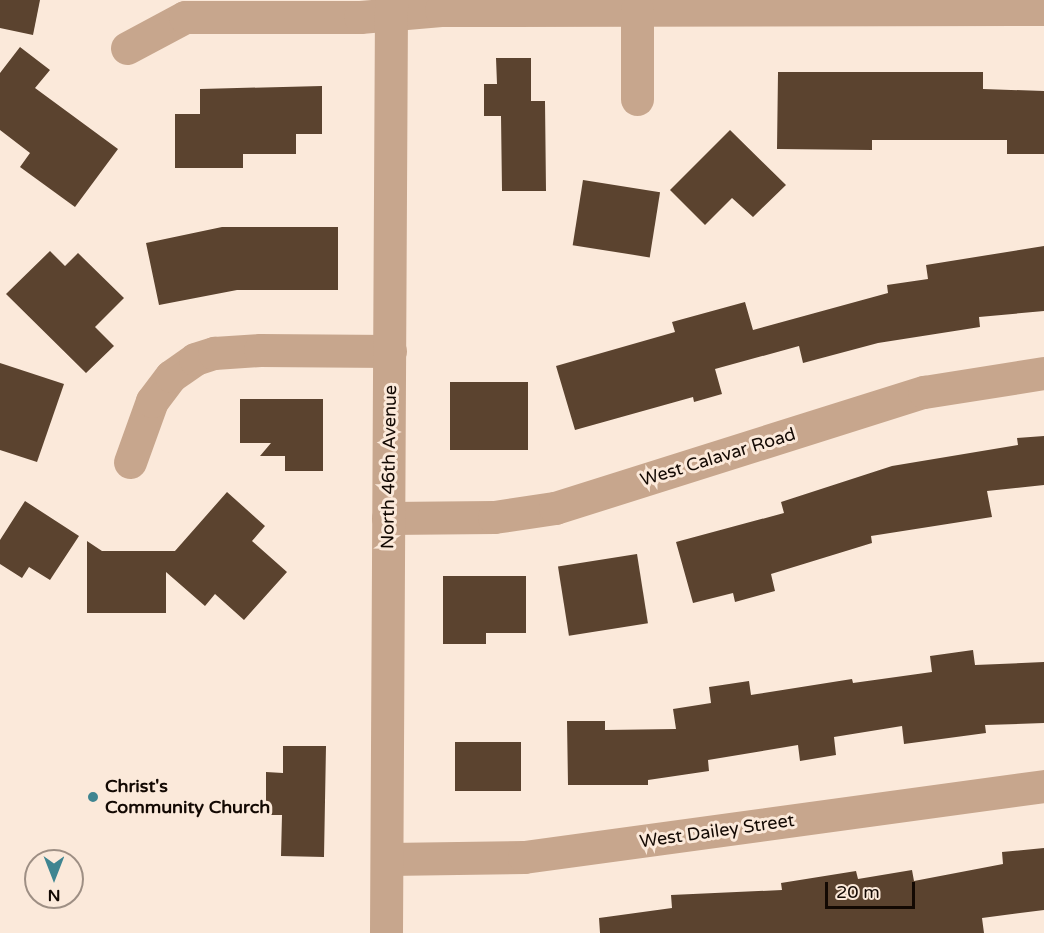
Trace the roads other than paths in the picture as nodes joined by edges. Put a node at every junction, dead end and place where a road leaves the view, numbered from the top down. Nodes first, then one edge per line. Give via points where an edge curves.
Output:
1 (392, 7) edge
2 (1044, 9) edge
3 (637, 10) junction
4 (127, 48) dead end
5 (636, 99) dead end
6 (390, 351) junction
7 (1044, 373) edge
8 (130, 462) dead end
9 (388, 518) junction
10 (1044, 786) edge
11 (388, 859) junction
12 (386, 933) edge

1 - 3 street
1 - 4 street via 185,17
1 - 6 street, North 46th Avenue
2 - 3 street
3 - 5 street
6 - 8 street via 260,350 214,352 195,359 171,376 152,401
6 - 9 street, North 46th Avenue
7 - 9 street, West Calavar Road via 924,392 555,508 494,517
9 - 11 street, North 46th Avenue
10 - 11 street, West Dailey Street via 524,857
11 - 12 street, North 46th Avenue

